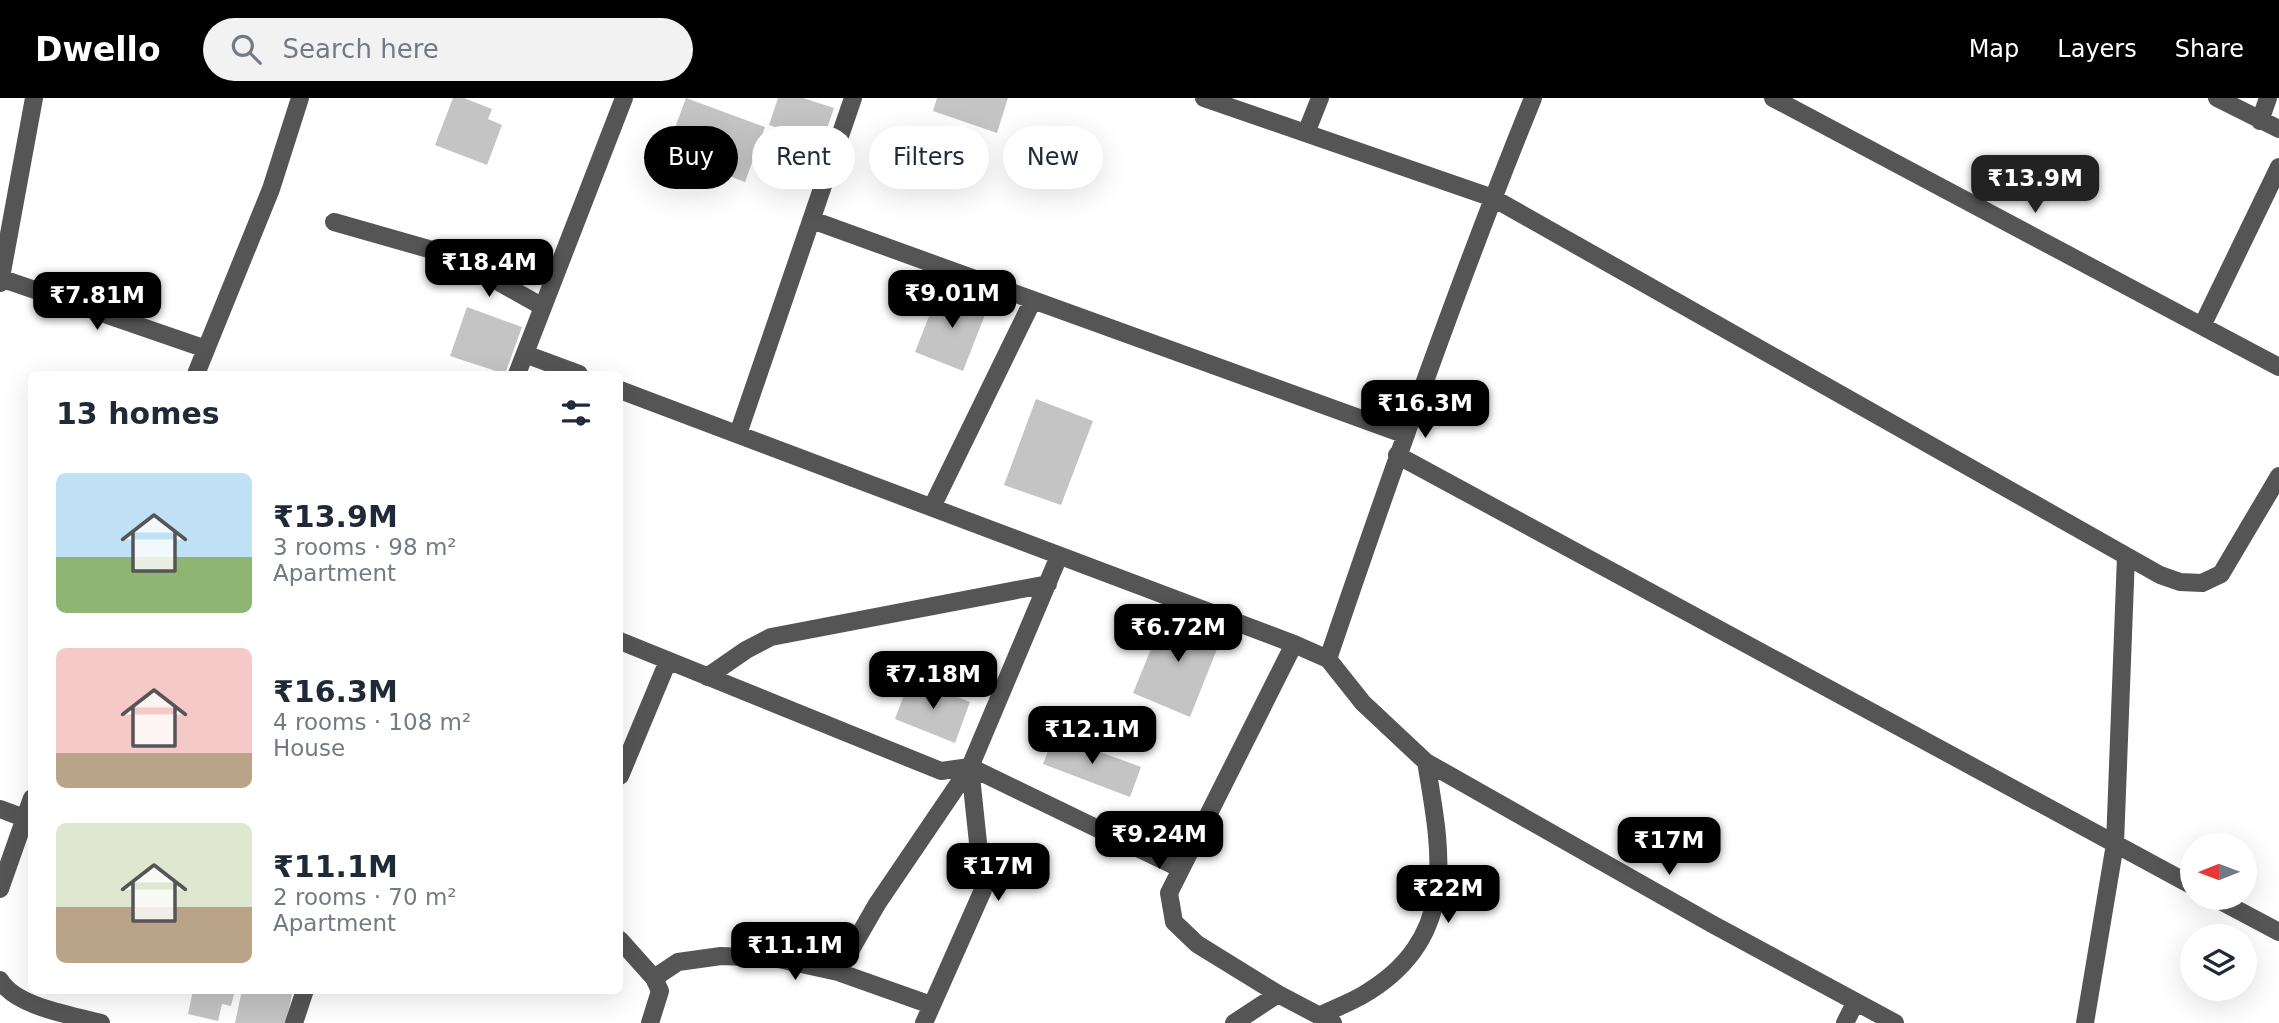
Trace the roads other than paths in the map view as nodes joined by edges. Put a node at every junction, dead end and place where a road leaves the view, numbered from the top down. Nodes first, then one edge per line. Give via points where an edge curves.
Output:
1 (34, 98) edge
2 (300, 98) edge
3 (624, 98) edge
4 (853, 98) edge
5 (1204, 98) edge
6 (1320, 98) edge
7 (1533, 98) edge
8 (1773, 98) edge
9 (2217, 98) edge
10 (2268, 98) edge
11 (2260, 121) junction
12 (2279, 129) edge
13 (1306, 133) junction
14 (2279, 167) edge
15 (1493, 198) junction
16 (811, 220) junction
17 (334, 222) dead end
18 (1, 280) edge
19 (1033, 300) junction
20 (543, 307) junction
21 (2202, 326) junction
22 (206, 349) junction
23 (525, 354) junction
24 (2279, 366) edge
25 (197, 371) edge
26 (518, 371) edge
27 (564, 371) edge
28 (623, 391) edge
29 (738, 434) junction
30 (1406, 435) junction
31 (1398, 455) junction
32 (2279, 476) edge
33 (932, 506) junction
34 (1059, 556) junction
35 (2126, 556) junction
36 (1048, 584) junction
37 (623, 642) edge
38 (1294, 644) junction
39 (1328, 659) junction
40 (668, 661) junction
41 (706, 677) junction
42 (1426, 762) junction
43 (970, 767) junction
44 (623, 769) edge
45 (28, 808) edge
46 (0, 809) edge
47 (24, 818) junction
48 (2115, 844) junction
49 (1181, 869) junction
50 (2180, 879) edge
51 (0, 888) edge
52 (2238, 910) edge
53 (2279, 932) edge
54 (623, 943) edge
55 (838, 972) junction
56 (654, 978) junction
57 (0, 980) edge
58 (304, 994) edge
59 (1278, 994) junction
60 (1855, 1003) junction
61 (931, 1005) junction
62 (1326, 1019) edge
63 (101, 1023) edge
64 (294, 1023) edge
65 (650, 1023) edge
66 (924, 1023) edge
67 (1234, 1023) edge
68 (1845, 1023) edge
69 (1895, 1023) edge
70 (2085, 1023) edge

1 - 18 street
2 - 22 street via 271,189
3 - 20 street
4 - 16 street
5 - 13 street
6 - 13 street
7 - 15 street
8 - 21 street
9 - 11 street
10 - 11 street
11 - 12 street
13 - 15 street
14 - 21 street
15 - 30 street
15 - 35 street
16 - 19 street
16 - 29 street
17 - 20 street via 453,256
18 - 22 street
19 - 30 street
19 - 33 street
20 - 23 street
21 - 24 street
22 - 25 street
23 - 26 street
23 - 27 street
28 - 29 street
29 - 33 street
30 - 31 street
31 - 39 street
31 - 48 street
32 - 35 street via 2221,574 2202,583 2180,582
33 - 34 street
34 - 36 street
34 - 38 street
35 - 48 street
36 - 41 street via 771,637
36 - 43 street
37 - 40 street
38 - 39 street
38 - 49 street
39 - 42 street via 1363,703
40 - 41 street
40 - 44 street
41 - 43 street via 941,771
42 - 60 street
42 - 62 street via 1438,831 1438,893 1424,936 1397,969
43 - 49 street
43 - 55 street via 877,904
43 - 61 street via 983,890
45 - 47 street
46 - 47 street
47 - 51 street
48 - 50 street
48 - 70 street
49 - 59 street via 1169,893 1174,922 1197,944
52 - 53 street
54 - 56 street
55 - 56 street via 774,958 721,956 678,962
55 - 61 street
56 - 65 street via 660,991
57 - 63 street via 28,1002
58 - 64 street
59 - 62 street
59 - 67 street
60 - 68 street
60 - 69 street
61 - 66 street

